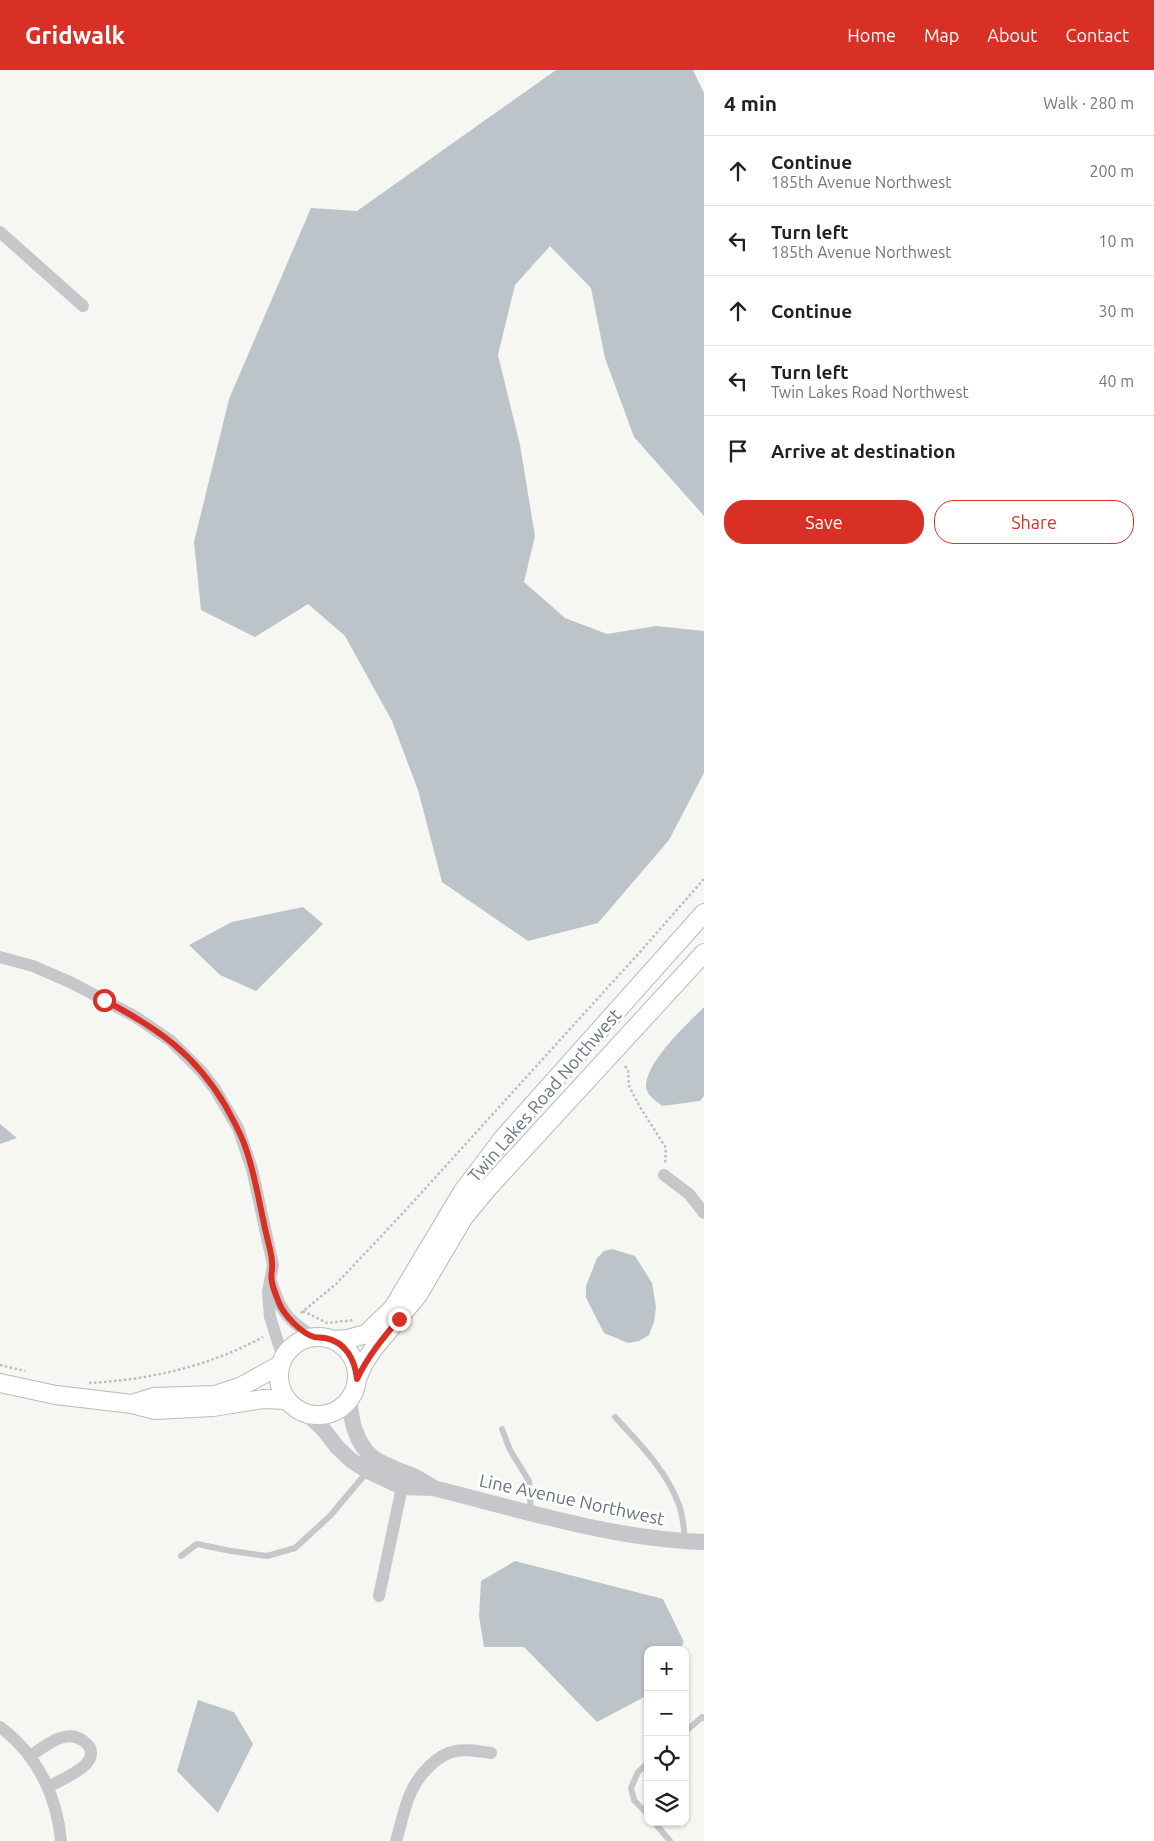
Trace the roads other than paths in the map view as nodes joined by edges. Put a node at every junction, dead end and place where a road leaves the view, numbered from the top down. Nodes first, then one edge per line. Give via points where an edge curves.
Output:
1 (0, 232) edge
2 (83, 306) dead end
3 (704, 913) edge
4 (704, 953) edge
5 (0, 958) edge
6 (664, 1175) road end
7 (704, 1213) edge
8 (271, 1281) junction
9 (314, 1337) junction
10 (333, 1340) junction
11 (282, 1362) junction
12 (357, 1379) junction
13 (0, 1383) edge
14 (350, 1399) junction
15 (286, 1400) junction
16 (132, 1404) junction
17 (306, 1414) junction
18 (615, 1417) dead end
19 (502, 1429) dead end
20 (368, 1471) junction
21 (402, 1486) junction
22 (433, 1488) junction
23 (531, 1512) junction
24 (685, 1541) junction
25 (704, 1542) edge
26 (181, 1556) dead end
27 (379, 1596) dead end
28 (704, 1718) edge
29 (0, 1727) edge
30 (689, 1728) edge
31 (491, 1753) dead end
32 (30, 1756) junction
33 (644, 1767) edge
34 (48, 1787) junction
35 (644, 1811) edge
36 (657, 1826) edge
37 (61, 1841) edge
38 (396, 1841) edge
39 (670, 1841) edge

1 - 2 street
3 - 10 main road, Twin Lakes Road Northwest via 504,1136 462,1191 393,1308 366,1334
4 - 12 main road, Twin Lakes Road Northwest via 464,1217 418,1295 374,1348
5 - 8 street via 32,966 120,1008 171,1041 201,1071 238,1128 246,1148 273,1265
6 - 7 street via 689,1194
8 - 9 street via 291,1321
8 - 11 street via 270,1317
9 - 10 main road
9 - 11 main road via 291,1348
10 - 12 main road via 351,1356
11 - 15 main road via 280,1383
11 - 16 main road via 242,1386 215,1395 154,1397
12 - 14 main road
13 - 16 main road via 56,1395
14 - 17 main road via 330,1413
14 - 22 street, Line Avenue Northwest via 354,1429 369,1454 388,1468 412,1475
15 - 16 main road via 263,1399 182,1410 155,1410
15 - 17 main road
17 - 20 street, Line Avenue Northwest via 352,1461
18 - 24 lane via 664,1477 679,1504
19 - 23 lane via 510,1450 529,1480
20 - 21 street, Line Avenue Northwest
20 - 26 lane via 330,1516 295,1548 268,1556 197,1544
21 - 22 street, Line Avenue Northwest
21 - 27 street
22 - 23 street, Line Avenue Northwest
23 - 24 street, Line Avenue Northwest via 626,1534
24 - 25 street, Line Avenue Northwest
28 - 30 lane
29 - 32 street
31 - 38 street via 454,1751 438,1759 420,1777 411,1792
32 - 34 street
32 - 34 street via 66,1736 78,1737 88,1744 91,1750 88,1762
33 - 35 lane via 631,1788 634,1800
34 - 37 street
36 - 39 lane

